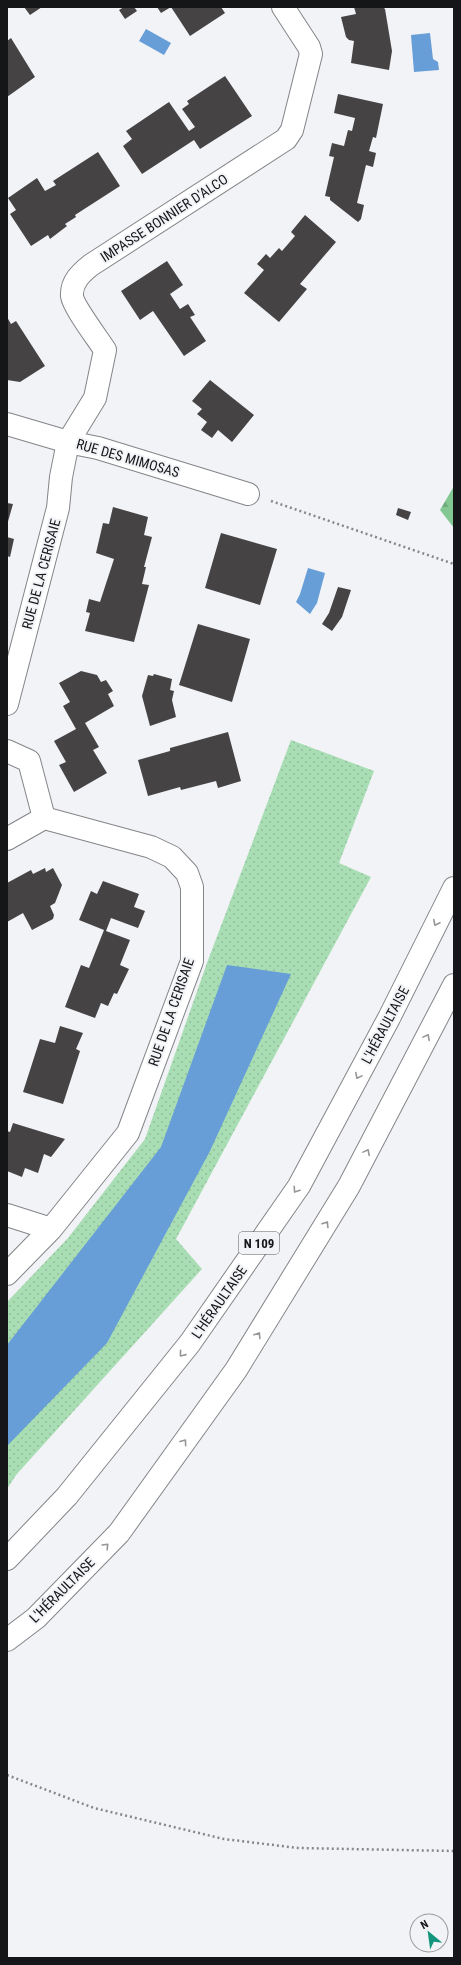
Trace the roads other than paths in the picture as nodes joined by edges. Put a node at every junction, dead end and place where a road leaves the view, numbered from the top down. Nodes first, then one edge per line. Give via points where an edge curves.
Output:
1 (283, 7) edge
2 (7, 424) edge
3 (68, 442) junction
4 (248, 494) road end
5 (7, 704) edge
6 (7, 751) edge
7 (44, 818) junction
8 (7, 839) edge
9 (454, 888) edge
10 (454, 985) edge
11 (7, 1215) edge
12 (51, 1228) junction
13 (7, 1274) edge
14 (7, 1559) edge
15 (7, 1640) edge

1 - 3 main road, IMPASSE BONNIER D'ALCO via 311,54 292,130 286,139 91,265 80,274 73,286 72,297 76,306 105,350 96,398
2 - 3 main road, RUE DES MIMOSAS
3 - 4 main road, RUE DES MIMOSAS via 98,448
3 - 5 main road, RUE DE LA CERISAIE via 58,508
6 - 7 main road via 29,761
7 - 8 main road
7 - 12 main road, RUE DE LA CERISAIE via 150,848 172,857 187,873 192,887 192,961 128,1133
9 -> 14 main road, L'HÉRAULTAISE / N 109 via 389,1018 299,1186 190,1343 67,1496
15 -> 10 main road, L'HÉRAULTAISE via 36,1618 119,1533 236,1370 349,1186
11 - 12 main road
12 - 13 main road, RUE DE LA CERISAIE

